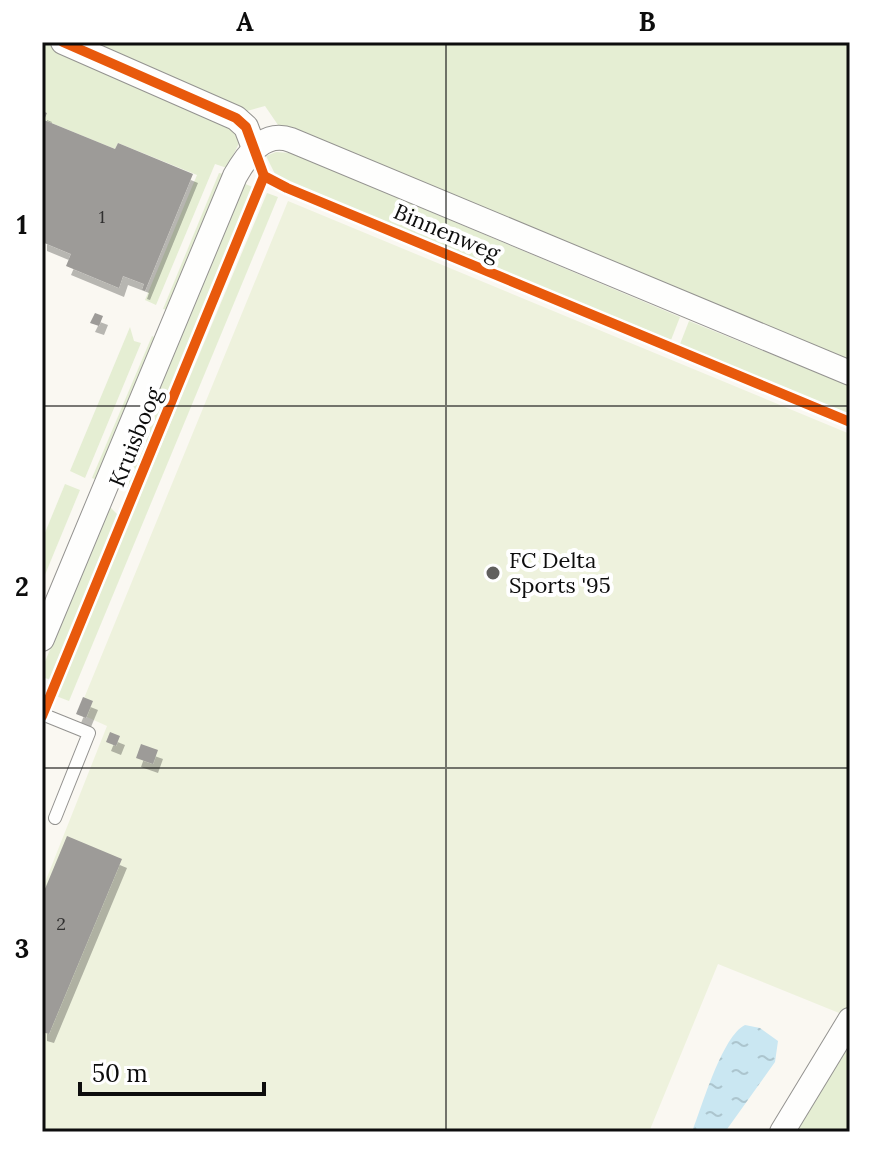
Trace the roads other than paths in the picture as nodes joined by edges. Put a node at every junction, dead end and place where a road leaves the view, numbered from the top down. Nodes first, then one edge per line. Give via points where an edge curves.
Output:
1 (63, 42) edge
2 (254, 148) junction
3 (850, 373) edge
4 (42, 639) edge
5 (42, 714) edge
6 (55, 818) dead end
7 (850, 1020) edge
8 (782, 1132) edge

1 - 2 street via 236,118
2 - 3 street, Binnenweg via 281,136
2 - 4 street, Kruisboog via 235,176
5 - 6 lane via 89,733
7 - 8 street

